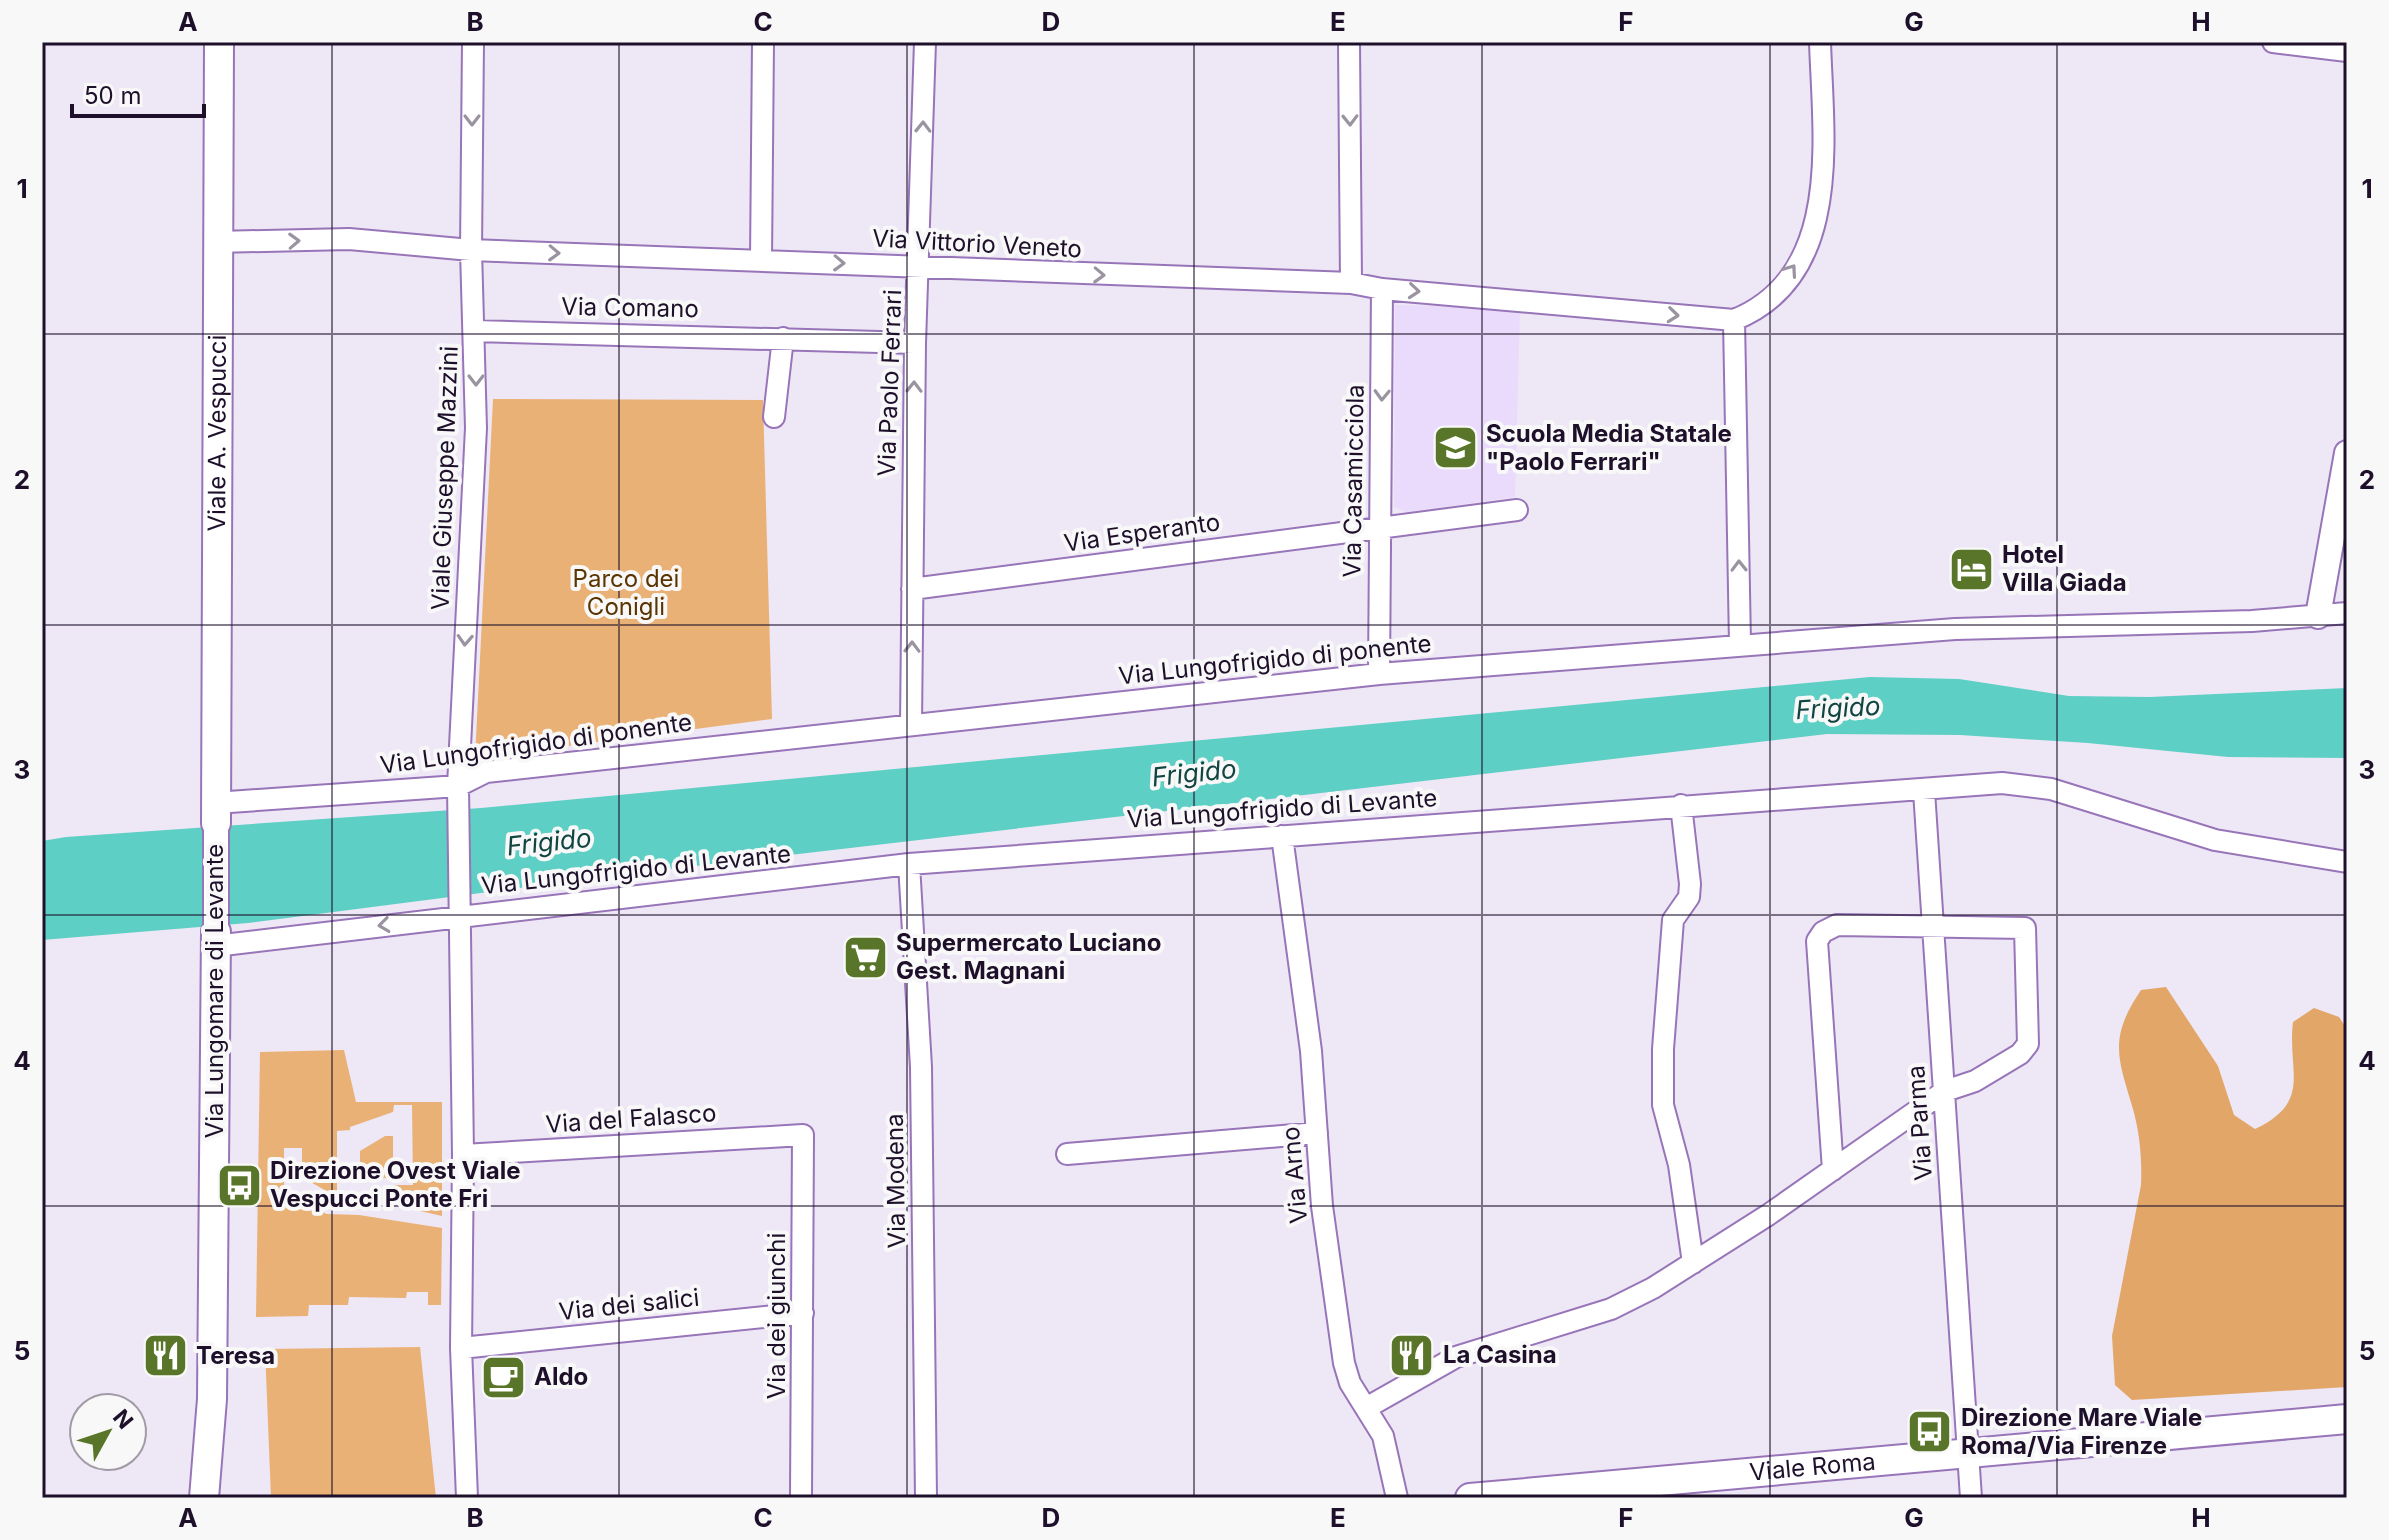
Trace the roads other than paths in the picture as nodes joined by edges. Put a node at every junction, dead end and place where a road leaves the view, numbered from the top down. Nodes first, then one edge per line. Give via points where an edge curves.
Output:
1 (219, 42) edge
2 (473, 42) edge
3 (763, 42) edge
4 (925, 42) edge
5 (1349, 42) edge
6 (1820, 42) edge
7 (2273, 42) edge
8 (2347, 51) edge
9 (216, 242) junction
10 (471, 250) junction
11 (761, 260) junction
12 (920, 266) junction
13 (1351, 283) junction
14 (1382, 289) junction
15 (1734, 320) junction
16 (475, 331) junction
17 (783, 338) junction
18 (915, 343) junction
19 (774, 417) dead end
20 (2347, 453) edge
21 (1517, 510) dead end
22 (1378, 527) junction
23 (912, 589) junction
24 (2347, 613) edge
25 (2318, 616) junction
26 (1740, 644) junction
27 (1379, 674) junction
28 (911, 725) junction
29 (1924, 791) junction
30 (459, 794) junction
31 (1681, 805) junction
32 (215, 813) junction
33 (1282, 836) junction
34 (2347, 862) edge
35 (909, 864) junction
36 (462, 907) junction
37 (1932, 927) junction
38 (216, 939) junction
39 (1945, 1091) junction
40 (1317, 1133) junction
41 (803, 1135) joint
42 (1067, 1154) dead end
43 (463, 1155) junction
44 (1833, 1170) junction
45 (1693, 1263) junction
46 (803, 1313) junction
47 (461, 1348) junction
48 (212, 1399) junction
49 (1366, 1408) junction
50 (2347, 1419) edge
51 (1968, 1452) junction
52 (466, 1454) junction
53 (204, 1498) edge
54 (223, 1498) edge
55 (454, 1498) edge
56 (467, 1498) edge
57 (801, 1498) edge
58 (926, 1498) edge
59 (1397, 1498) edge
60 (1470, 1498) edge
61 (1971, 1498) edge

1 - 9 main road, Viale A. Vespucci
2 -> 10 street, Viale Giuseppe Mazzini
3 - 11 street
12 -> 4 street, Via Paolo Ferrari
5 -> 13 street
15 -> 6 street via 1767,303 1806,249 1818,219 1823,147
7 - 8 street
9 -> 10 street, Via Vittorio Veneto via 349,239
9 - 32 main road, Viale A. Vespucci
10 -> 11 street, Via Vittorio Veneto
10 - 16 street, Viale Giuseppe Mazzini
11 -> 12 street, Via Vittorio Veneto
12 -> 13 street, Via Vittorio Veneto
12 - 18 street, Via Paolo Ferrari
13 - 14 street, Via Vittorio Veneto
14 -> 15 street, Via Vittorio Veneto
14 -> 22 street, Via Casamicciola
26 -> 15 street
16 - 17 street, Via Comano
16 -> 30 street, Viale Giuseppe Mazzini via 476,428
17 - 18 street, Via Comano
17 - 19 street
23 -> 18 street, Via Paolo Ferrari
20 - 25 street
21 - 22 street, Via Esperanto
22 - 23 street, Via Esperanto
22 - 27 street, Via Casamicciola
28 -> 23 street, Via Paolo Ferrari
24 - 25 street, Via Lungofrigido di ponente
25 - 26 street, Via Lungofrigido di ponente via 2039,625
26 - 27 street, Via Lungofrigido di ponente
27 - 28 street, Via Lungofrigido di ponente
28 - 30 street, Via Lungofrigido di ponente via 486,772
29 - 31 street, Via Lungofrigido di Levante
29 - 34 street, Via Lungofrigido di Levante via 2002,783 2051,789 2215,840
29 - 37 street, Via Parma
30 - 32 street, Via Lungofrigido di ponente
30 - 36 street, Viale Giuseppe Mazzini
31 - 33 street, Via Lungofrigido di Levante
31 - 45 street via 1690,884 1689,897 1673,920 1663,1105 1679,1165
32 - 38 street, Via Lungomare di Levante
33 - 35 street, Via Lungofrigido di Levante
33 - 40 street, Via Arno
35 - 36 street, Via Lungofrigido di Levante
35 - 58 street, Via Modena via 921,1067
36 -> 38 street, Via Lungofrigido di Levante
36 - 43 street, Viale Giuseppe Mazzini
37 - 39 street, Via Parma
37 - 39 street via 2025,928 2028,1044 1975,1081
37 - 44 street via 1837,925 1817,941
38 - 48 main road, Via Lungomare di Levante
39 - 44 street
39 - 51 street, Via Parma
40 - 42 street
40 - 49 street, Via Arno via 1344,1363
41 - 43 street, Via del Falasco
41 - 46 street, Via dei giunchi
43 - 47 street, Viale Giuseppe Mazzini
44 - 45 street
45 - 49 street via 1611,1309 1456,1357
46 - 47 street, Via dei salici
46 - 57 street, Via dei giunchi
47 - 52 street, Viale Giuseppe Mazzini
48 - 53 main road, Via Lungomare di Levante
48 - 54 main road, Via Lungomare di Levante
49 - 59 street, Via Arno via 1383,1436
50 - 51 main road, Viale Roma
51 - 60 main road, Viale Roma
51 - 61 street, Via Parma
52 - 55 street
52 - 56 street, Viale Giuseppe Mazzini

